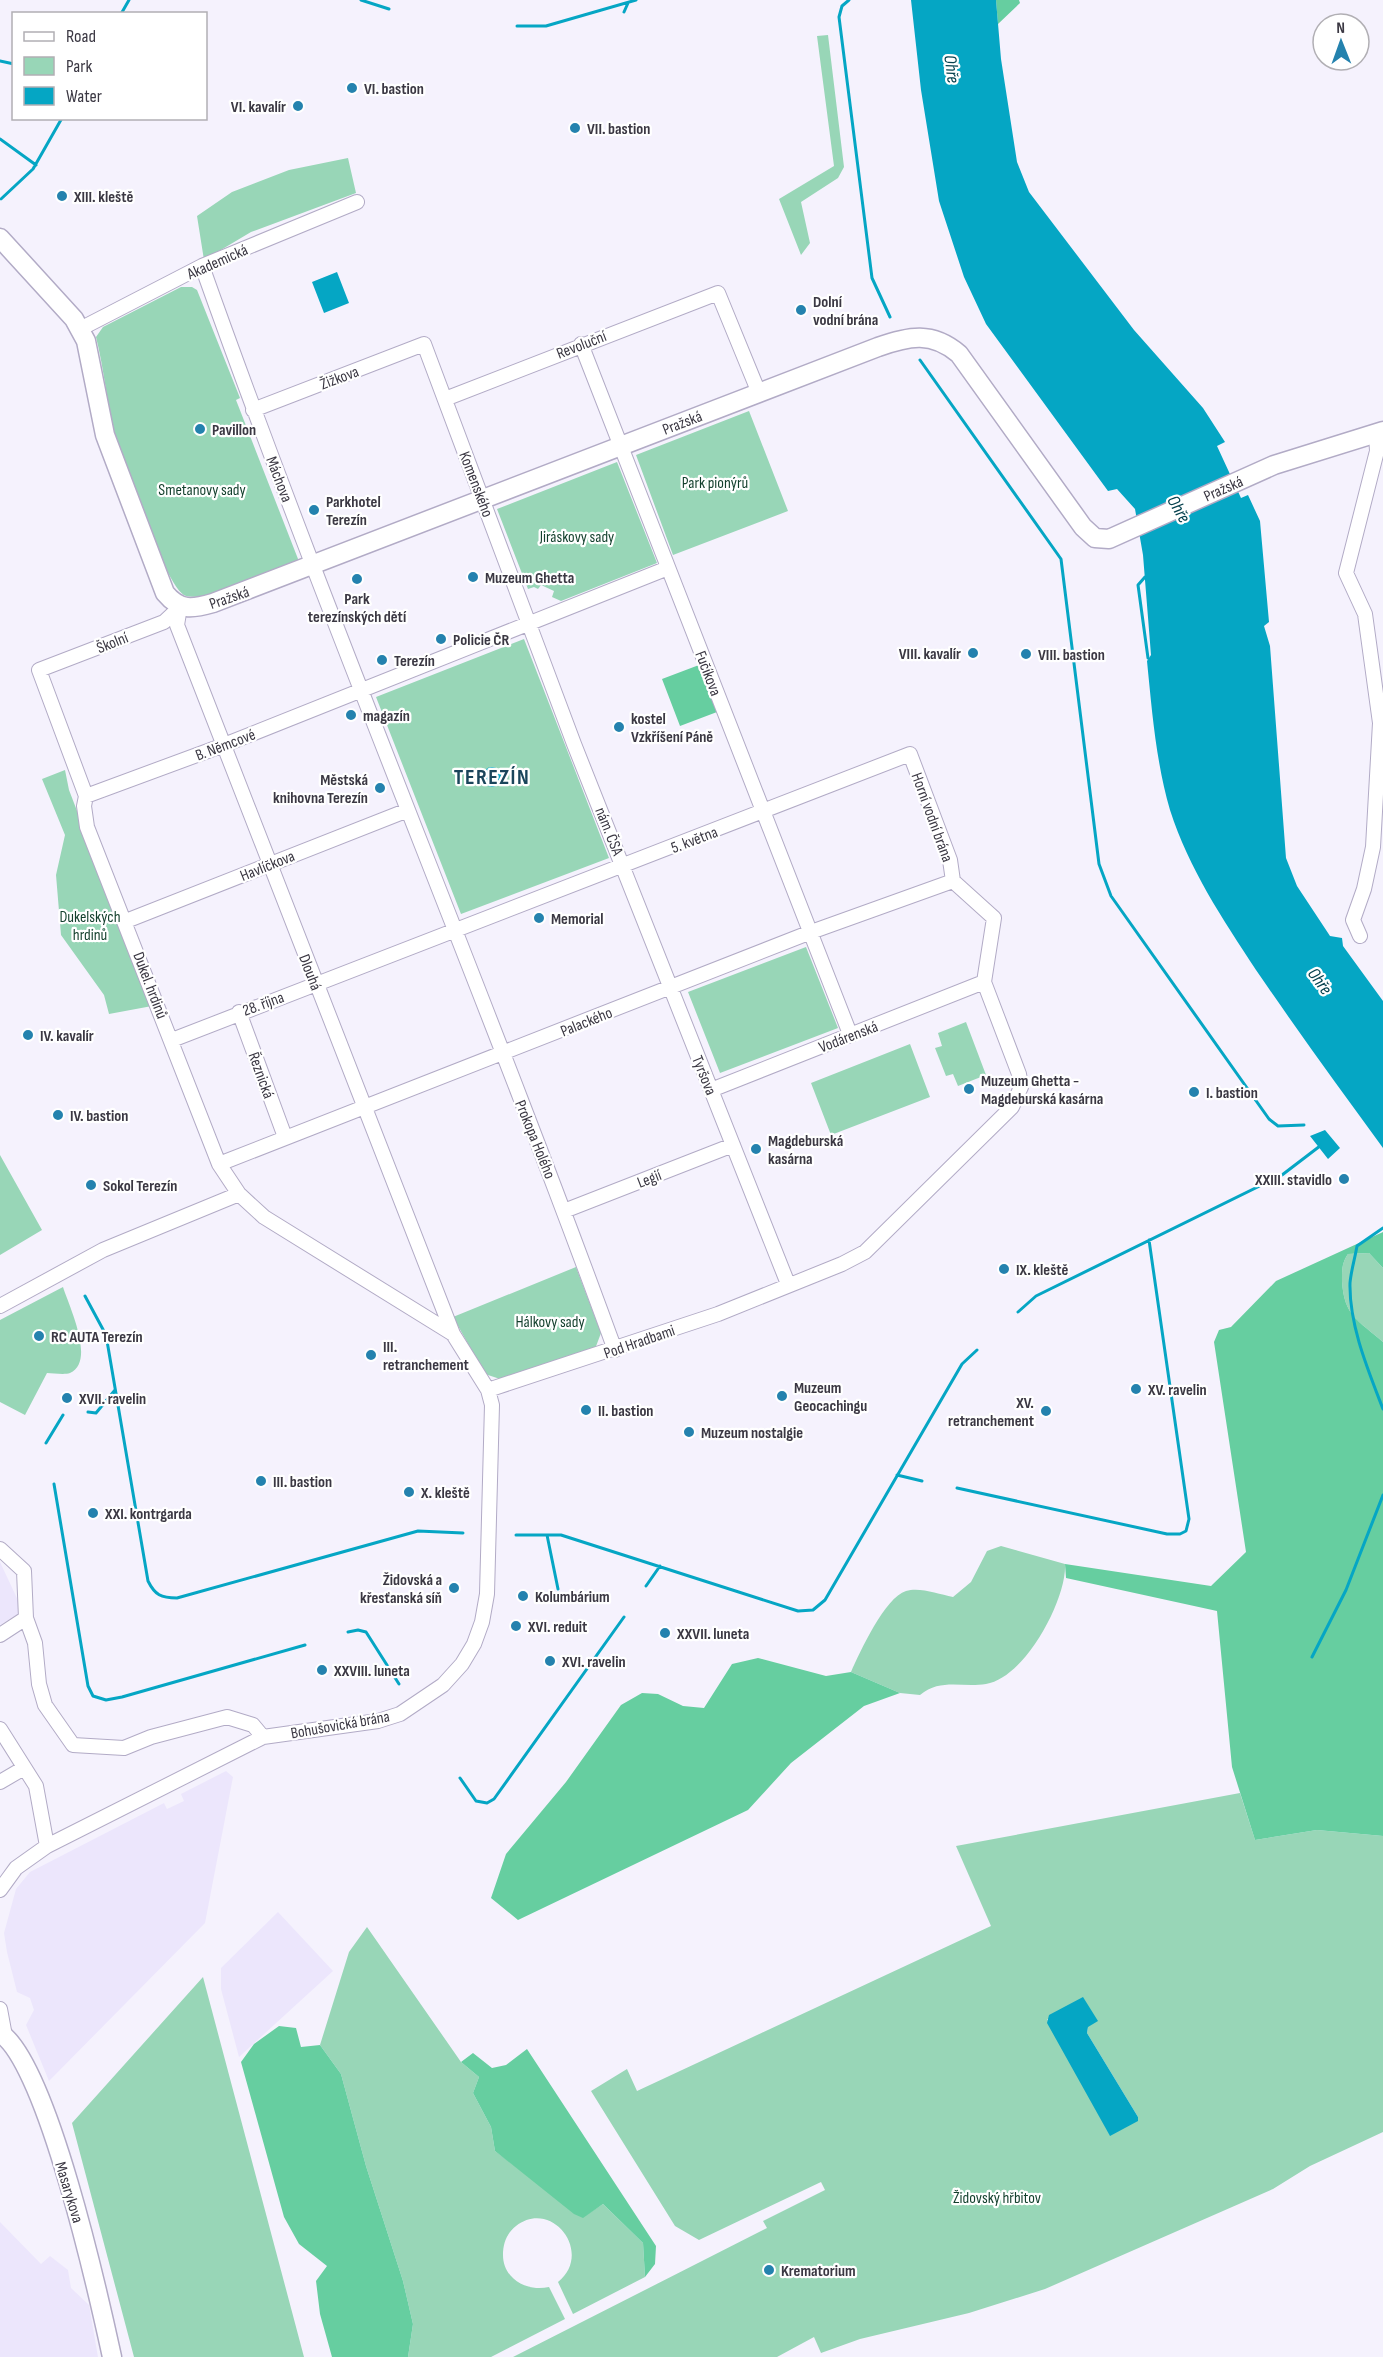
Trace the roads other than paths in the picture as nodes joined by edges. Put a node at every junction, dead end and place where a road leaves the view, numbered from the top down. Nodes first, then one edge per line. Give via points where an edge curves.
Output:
1 (357, 202) dead end
2 (0, 238) edge
3 (202, 266) junction
4 (81, 329) junction
5 (424, 344) joint
6 (581, 344) junction
7 (759, 393) junction
8 (445, 399) junction
9 (253, 410) junction
10 (1379, 432) edge
11 (621, 446) junction
12 (483, 500) junction
13 (314, 566) junction
14 (668, 568) junction
15 (180, 607) junction
16 (530, 624) junction
17 (39, 670) joint
18 (362, 690) junction
19 (224, 745) junction
20 (86, 796) junction
21 (408, 810) junction
22 (764, 811) junction
23 (269, 864) junction
24 (624, 866) junction
25 (953, 881) junction
26 (126, 921) junction
27 (456, 929) junction
28 (811, 932) junction
29 (1360, 936) dead end
30 (984, 982) junction
31 (316, 984) junction
32 (670, 987) junction
33 (239, 1012) junction
34 (850, 1034) junction
35 (172, 1040) junction
36 (502, 1055) junction
37 (711, 1090) junction
38 (363, 1107) junction
39 (285, 1137) junction
40 (733, 1145) junction
41 (219, 1164) junction
42 (239, 1194) junction
43 (564, 1211) junction
44 (788, 1284) junction
45 (0, 1306) edge
46 (453, 1335) junction
47 (615, 1350) junction
48 (488, 1390) junction
49 (0, 1549) edge
50 (26, 1618) junction
51 (0, 1635) edge
52 (0, 1729) edge
53 (263, 1737) junction
54 (24, 1768) junction
55 (0, 1782) edge
56 (47, 1846) junction
57 (0, 1890) edge
58 (0, 2009) edge
59 (2, 2035) edge
60 (112, 2357) edge

1 - 3 street, Akademická
2 - 4 main road
3 - 4 street, Akademická
3 - 9 street, Máchova
4 - 15 main road via 111,454 165,593
5 - 8 street, Komenského
5 - 9 street, Žižkova
6 - 7 street, Revoluční via 718,293
6 - 8 street, Revoluční
6 - 11 street, Fučíkova
7 - 10 main road, Pražská via 891,342 922,336 938,340 959,354 1083,527 1095,538 1109,539 1246,477
7 - 11 main road, Pražská
8 - 12 street, Komenského
9 - 13 street, Máchova
10 - 29 street via 1346,573 1365,614 1380,723 1373,847 1353,920
11 - 12 main road, Pražská
11 - 14 street, Fučíkova
12 - 13 main road, Pražská
12 - 16 street, Komenského
13 - 15 main road, Pražská via 213,603
13 - 18 street, Máchova
14 - 16 street
14 - 22 street, Fučíkova
15 - 17 street, Školní via 164,622
15 - 19 street, Dlouhá via 177,625
16 - 18 street
16 - 24 street, nám. ČSA
17 - 20 street, Dukel. hrdinů
18 - 19 street, B. Němcové
18 - 21 street
19 - 20 street, B. Němcové
19 - 23 street, Dlouhá
20 - 26 street, Dukel. hrdinů via 87,827
21 - 23 street, Havlíčkova
21 - 27 street
22 - 24 street, 5. května
22 - 25 street, Horní vodní brána via 910,754 950,860
22 - 28 street, Fučíkova
23 - 26 street, Havlíčkova
23 - 31 street, Dlouhá
24 - 27 street, nám. ČSA
24 - 32 street, Tyršova
25 - 28 street, Palackého
25 - 30 street, Horní vodní brána via 994,918
26 - 35 street, Dukel. hrdinů
27 - 31 street, 28. října
27 - 36 street, Prokopa Holého
28 - 32 street, Palackého
28 - 34 street, Fučíkova
30 - 34 street, Vodárenská
30 - 44 street, Pod Hradbami via 1019,1074 1021,1087 1012,1107 865,1252
31 - 33 street, 28. října
31 - 38 street, Dlouhá
32 - 36 street, Palackého
32 - 37 street, Tyršova
33 - 35 street, 28. října
33 - 39 street, Řeznická
34 - 37 street, Vodárenská
35 - 41 street, Dukel. hrdinů
36 - 38 street, Palackého
36 - 43 street, Prokopa Holého
37 - 40 street, Tyršova
38 - 39 street, Palackého
38 - 46 street, Dlouhá
39 - 41 street, Palackého
40 - 43 street, Legií
40 - 44 street, Tyršova
41 - 42 street, Dukel. hrdinů
42 - 45 street via 103,1250
42 - 46 street, Dukel. hrdinů via 264,1217
43 - 47 street, Prokopa Holého
44 - 47 street, Pod Hradbami via 718,1314
46 - 48 street
47 - 48 street, Pod Hradbami
48 - 53 street, Bohušovická brána via 492,1405 489,1581 482,1622 462,1664 443,1685 400,1714 378,1721
49 - 50 street via 24,1571
50 - 51 street
50 - 53 street via 35,1643 45,1705 73,1745 124,1748 227,1717 254,1725
52 - 54 street
53 - 56 street, Bohušovická brána
54 - 55 street
54 - 56 street via 36,1786
56 - 57 street, Bohušovická brána via 16,1868
58 - 59 street
59 - 60 main road, Masarykova via 20,2059 44,2105 81,2227

